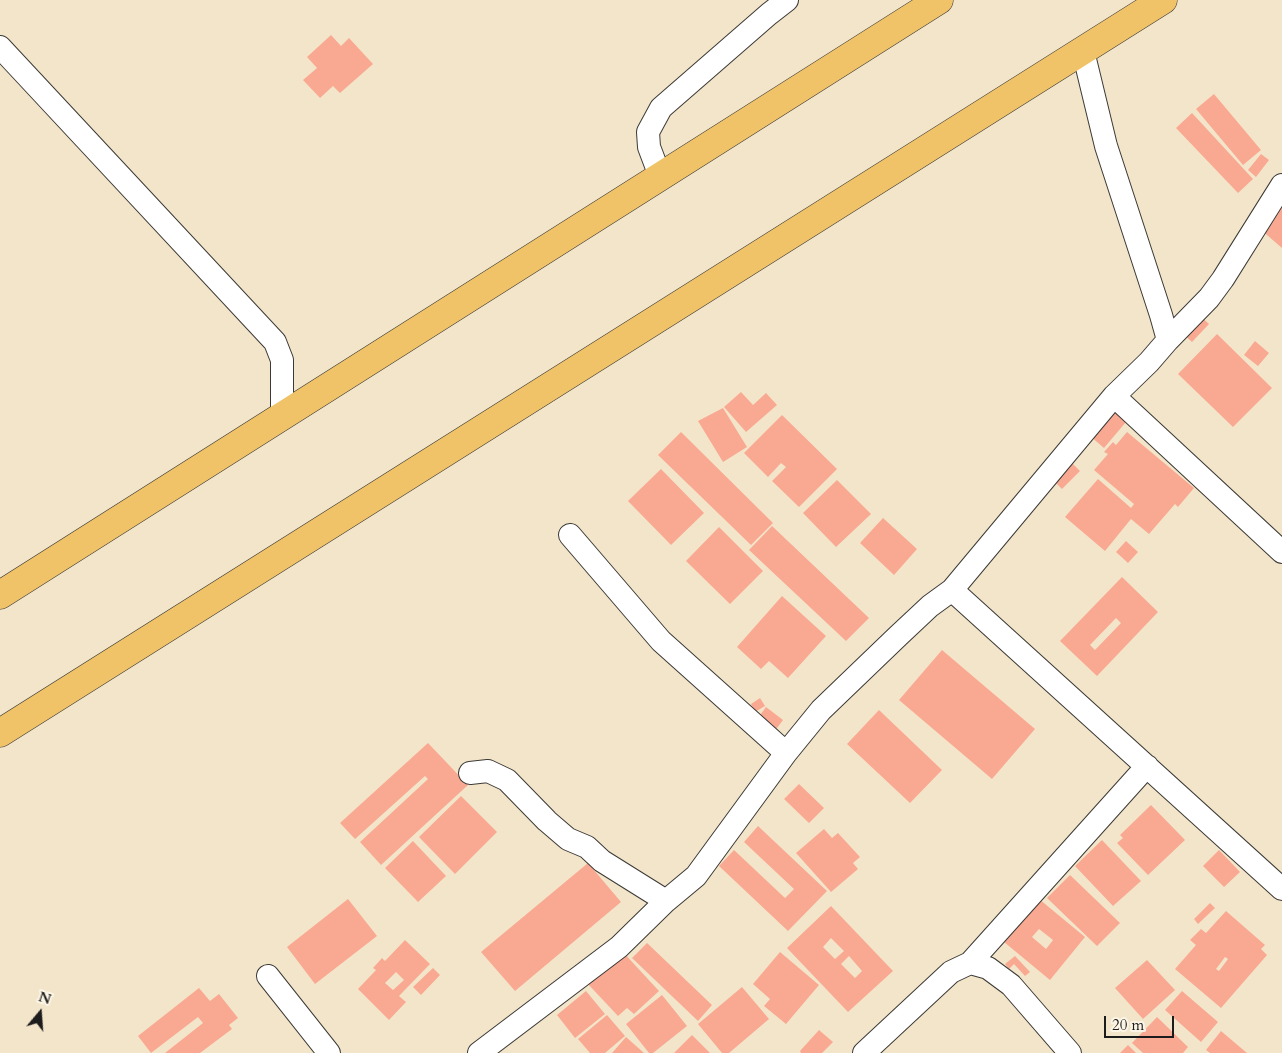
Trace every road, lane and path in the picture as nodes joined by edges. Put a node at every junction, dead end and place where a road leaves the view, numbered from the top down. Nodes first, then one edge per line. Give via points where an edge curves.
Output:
1 (788, 0) edge
2 (939, 0) edge
3 (1163, 0) edge
4 (0, 47) edge
5 (1083, 51) junction
6 (660, 176) junction
7 (1282, 185) edge
8 (1168, 340) junction
9 (1114, 396) junction
10 (282, 416) junction
11 (570, 535) dead end
12 (1282, 552) edge
13 (952, 590) junction
14 (0, 595) edge
15 (0, 733) edge
16 (786, 753) junction
17 (1146, 766) junction
18 (470, 773) dead end
19 (1282, 889) edge
20 (666, 901) junction
21 (970, 963) junction
22 (268, 976) dead end
23 (329, 1053) edge
24 (479, 1053) edge
25 (864, 1053) edge
26 (1070, 1053) edge

1 - 6 street via 661,108 648,132 649,147
2 - 6 highway
3 - 5 highway
4 - 10 street via 275,342 282,360
5 - 8 street via 1106,146
5 - 15 highway
6 - 10 highway
7 - 8 street via 1223,279
8 - 9 street
9 - 12 street
9 - 13 street
10 - 14 highway
11 - 16 street via 661,640
13 - 16 street via 930,606 822,710
13 - 17 street
16 - 20 street via 696,876
17 - 19 street
17 - 21 street
18 - 20 street via 488,771 507,780 568,839 587,847 602,861
20 - 24 street via 619,947
21 - 25 street via 951,972
21 - 26 street via 988,968 1011,985
22 - 23 street

